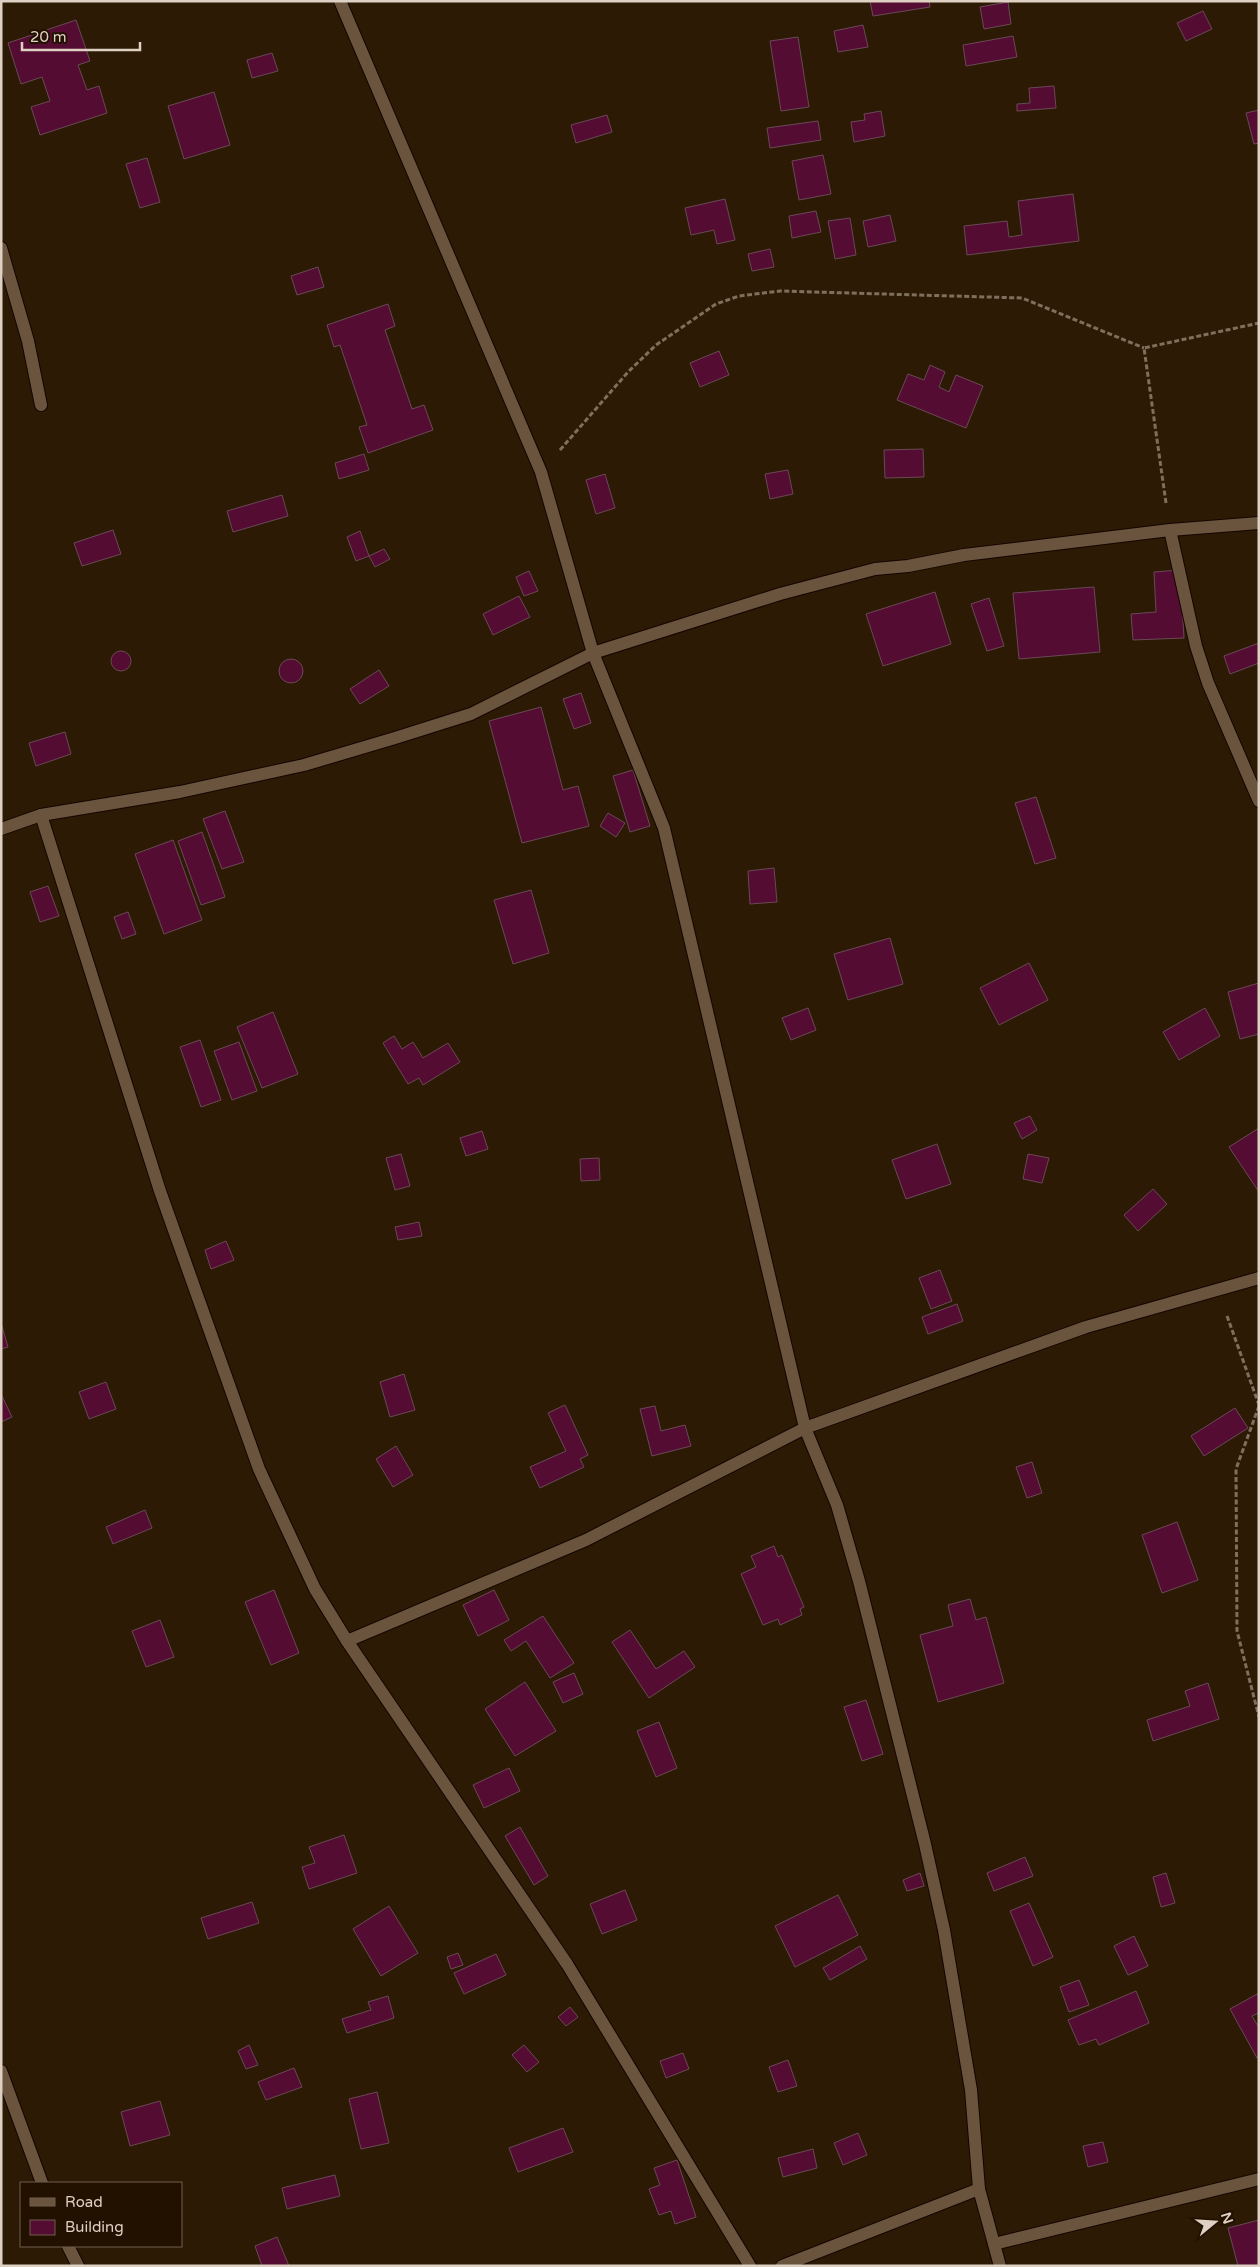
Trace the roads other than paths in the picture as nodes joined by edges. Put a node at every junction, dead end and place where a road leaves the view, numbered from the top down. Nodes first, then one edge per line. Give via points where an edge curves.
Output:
1 (340, 1) edge
2 (1, 248) edge
3 (41, 404) dead end
4 (1259, 523) edge
5 (1170, 530) junction
6 (593, 653) junction
7 (1259, 801) edge
8 (41, 814) junction
9 (1, 829) edge
10 (1259, 1278) edge
11 (805, 1428) junction
12 (347, 1641) junction
13 (1, 2071) edge
14 (1259, 2179) edge
15 (42, 2182) edge
16 (979, 2189) junction
17 (994, 2244) junction
18 (68, 2247) edge
19 (78, 2266) edge
20 (750, 2266) edge
21 (782, 2266) edge
22 (1000, 2266) edge

1 - 6 street via 541,472
2 - 3 street via 28,341
4 - 5 street
5 - 6 street via 875,569 780,594
5 - 7 street via 1196,646 1229,735
6 - 8 street via 471,714 313,762 180,792
6 - 11 street via 664,828
8 - 9 street
8 - 12 street via 160,1191 256,1461 315,1589
10 - 11 street via 1086,1327
11 - 12 street via 586,1540
11 - 16 street via 836,1505 859,1580 925,1844 944,1930 971,2090
12 - 20 street via 567,1964
13 - 15 street
14 - 17 street
16 - 17 street
16 - 21 street
17 - 22 street
18 - 19 street

